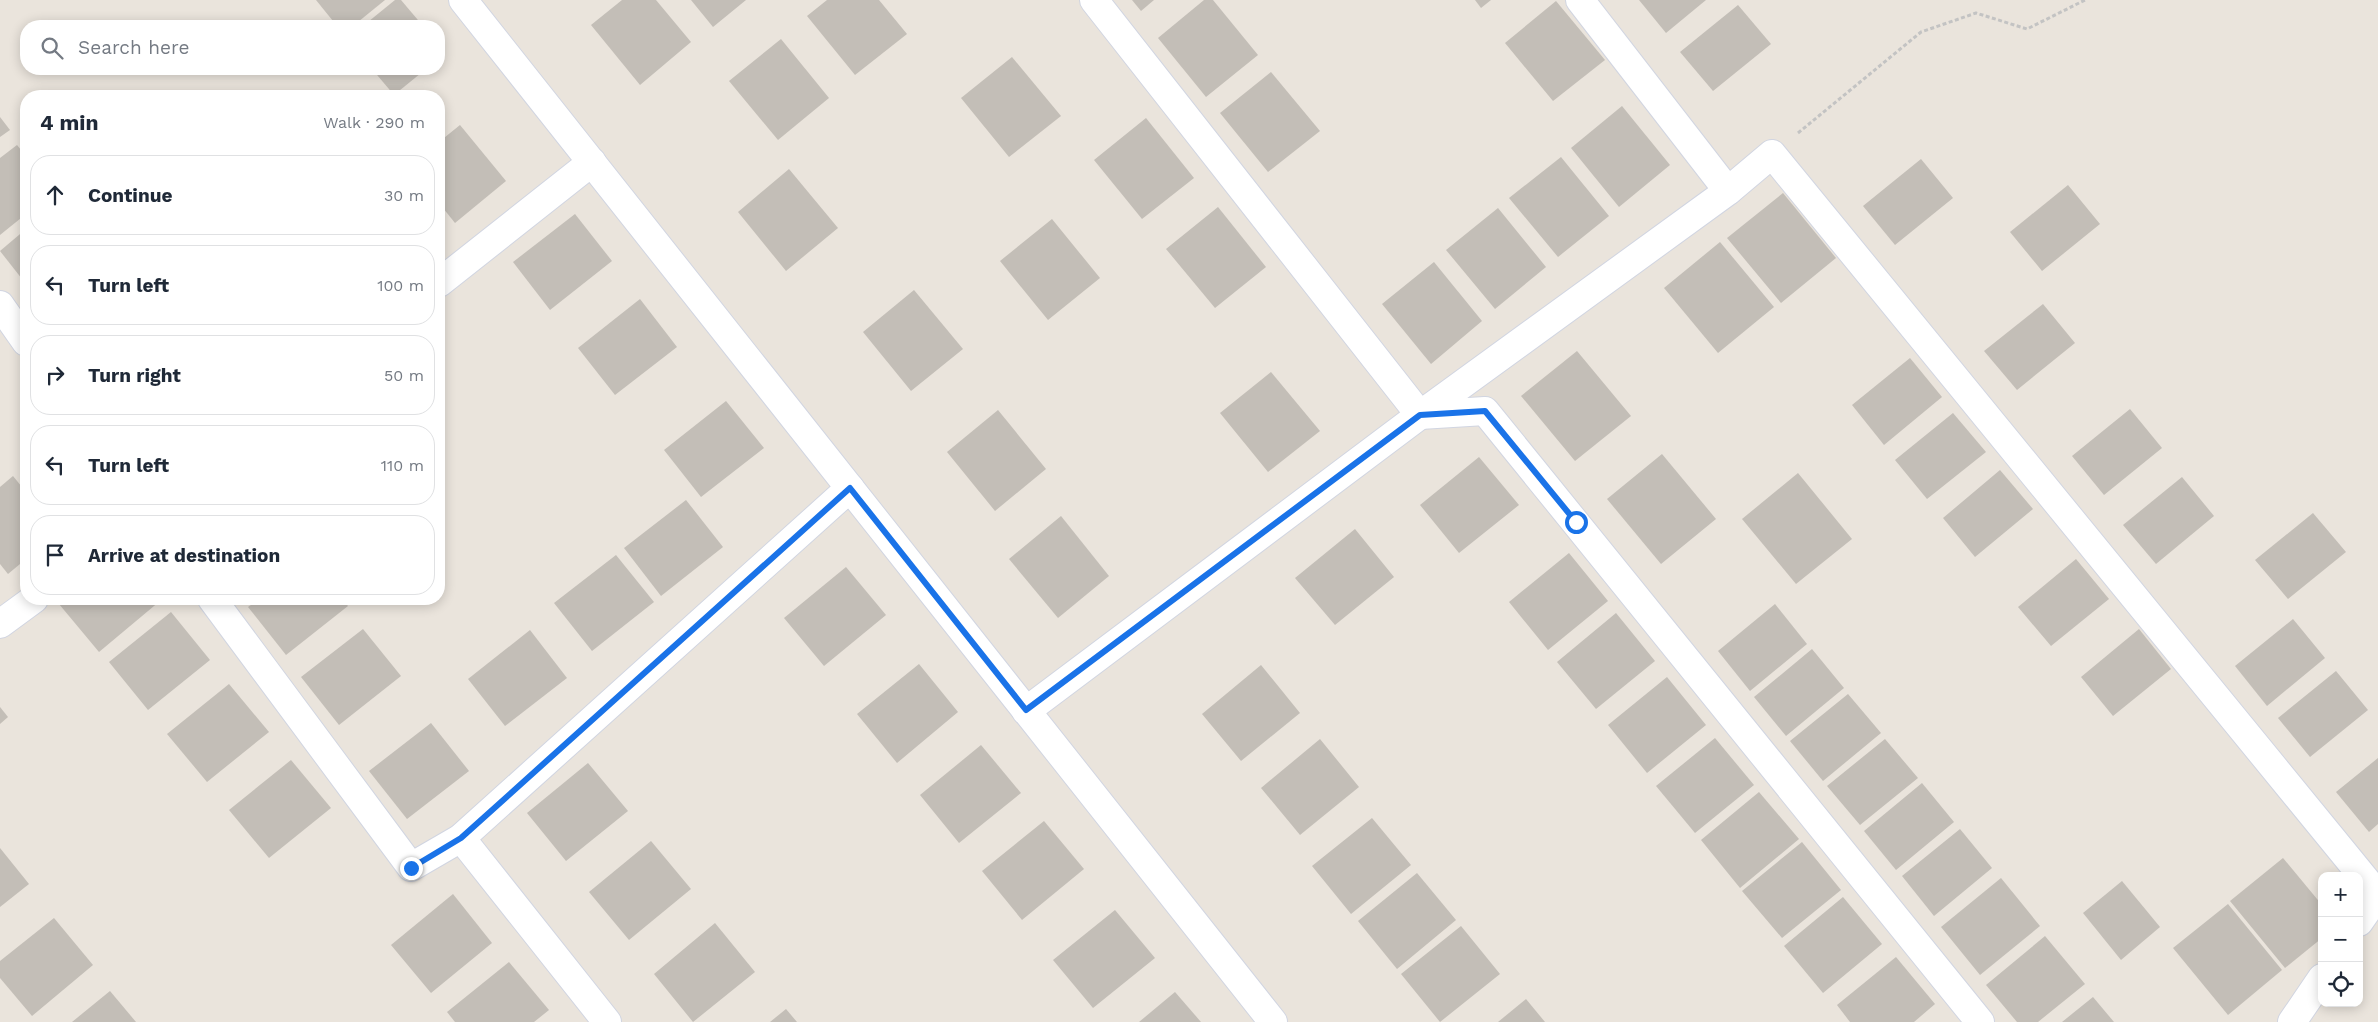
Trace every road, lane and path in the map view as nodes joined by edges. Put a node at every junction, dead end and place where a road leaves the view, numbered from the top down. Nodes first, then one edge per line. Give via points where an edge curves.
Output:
1 (463, 0) edge
2 (1094, 0) edge
3 (1580, 0) edge
4 (2085, 0) edge
5 (1772, 154) junction
6 (592, 162) junction
7 (1728, 191) junction
8 (445, 278) edge
9 (0, 305) edge
10 (20, 333) edge
11 (1420, 415) junction
12 (850, 488) junction
13 (26, 605) edge
14 (216, 605) edge
15 (0, 624) edge
16 (1026, 710) junction
17 (461, 838) junction
18 (2362, 917) edge
19 (2318, 984) edge
20 (607, 1022) edge
21 (1273, 1022) edge
22 (1980, 1022) edge
23 (2292, 1022) edge

1 - 6 street
2 - 11 street
3 - 7 street
4 - 5 path via 2027,29 1976,13 1921,32
5 - 7 street
5 - 18 street via 2378,894
6 - 8 street
6 - 12 street
7 - 11 street
9 - 10 street
11 - 16 street
11 - 22 street via 1485,411
12 - 16 street
12 - 17 street
13 - 15 street
14 - 17 street via 411,868
16 - 21 street
17 - 20 street
19 - 23 street

